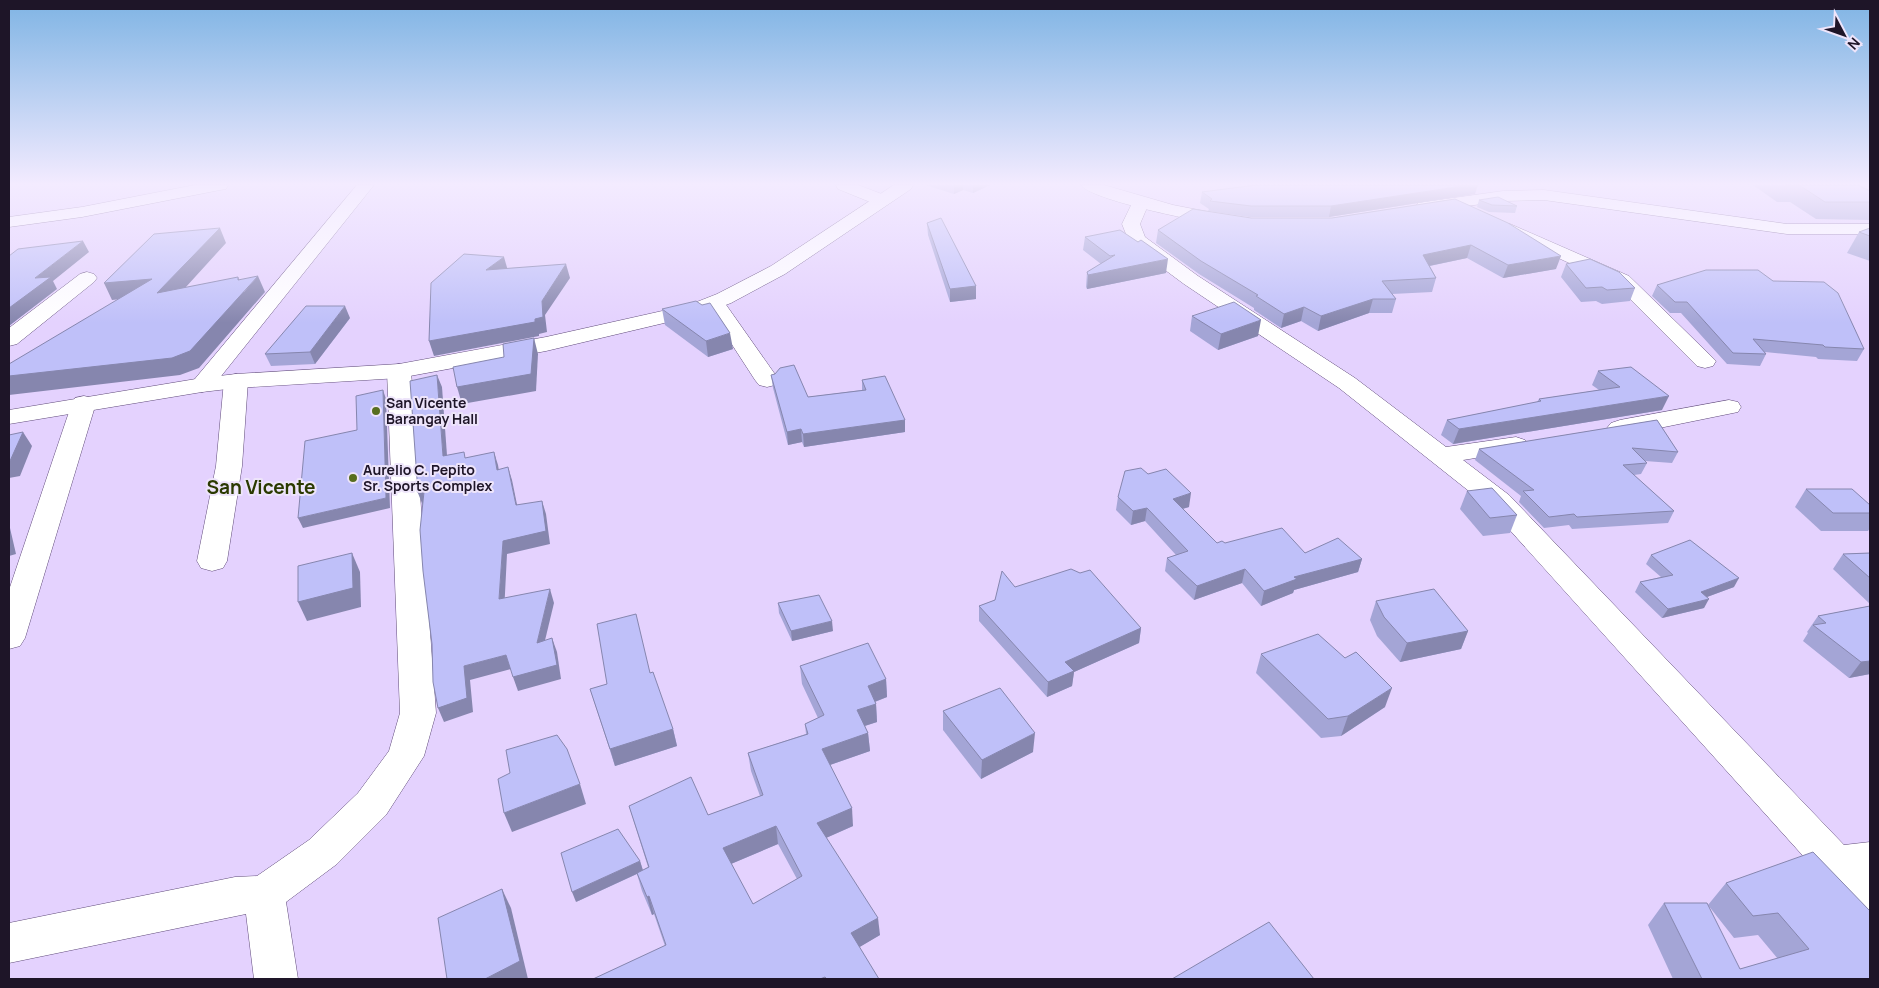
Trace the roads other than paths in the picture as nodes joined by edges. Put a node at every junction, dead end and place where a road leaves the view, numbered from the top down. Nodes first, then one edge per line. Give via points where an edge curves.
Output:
1 (328, 231) edge
2 (837, 231) edge
3 (1134, 231) edge
4 (1514, 231) edge
5 (87, 278) dead end
6 (715, 303) junction
7 (9, 339) edge
8 (1705, 361) dead end
9 (399, 371) junction
10 (767, 380) dead end
11 (236, 381) junction
12 (202, 385) junction
13 (84, 403) junction
14 (1729, 407) dead end
15 (9, 417) edge
16 (1600, 431) edge
17 (1536, 441) edge
18 (1440, 456) junction
19 (212, 561) dead end
20 (9, 638) edge
21 (1853, 862) edge
22 (264, 894) junction
23 (1870, 908) edge
24 (9, 943) edge
25 (276, 979) edge

1 - 12 street
2 - 6 street via 786,267
3 - 18 street via 1137,240 1191,280 1347,383
4 - 8 street via 1622,280
5 - 7 street
6 - 9 street via 546,344
6 - 10 street
9 - 11 street
9 - 22 street via 418,713 406,756 372,804 323,852
11 - 12 street
11 - 19 street via 229,466
12 - 13 street
13 - 15 street
13 - 20 street
14 - 16 street
17 - 18 street
18 - 21 street via 1499,501
21 - 23 street
22 - 24 street via 236,896
22 - 25 street

